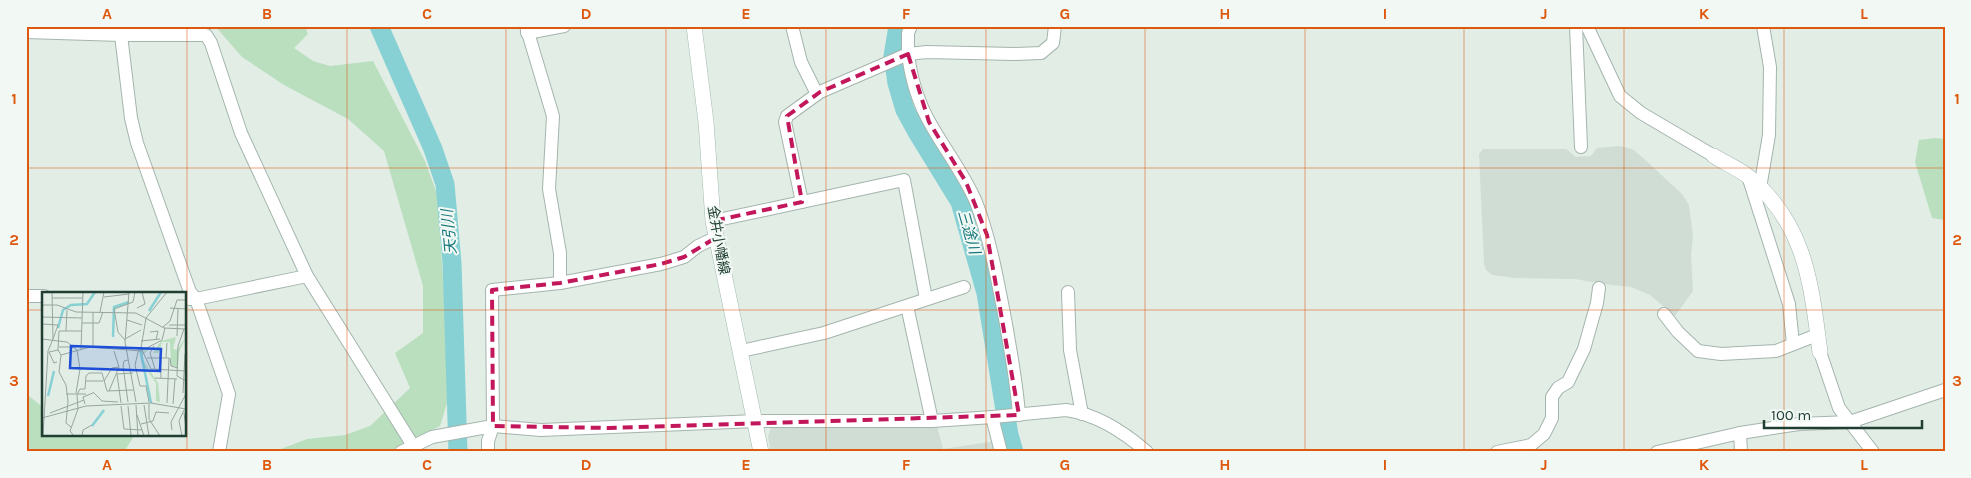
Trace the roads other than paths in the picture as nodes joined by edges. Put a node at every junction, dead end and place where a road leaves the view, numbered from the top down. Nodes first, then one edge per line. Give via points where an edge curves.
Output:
1 (564, 26) edge
2 (694, 26) edge
3 (792, 26) edge
4 (911, 26) edge
5 (1055, 26) edge
6 (1576, 26) edge
7 (1587, 26) edge
8 (1763, 26) edge
9 (527, 30) edge
10 (26, 32) edge
11 (121, 35) junction
12 (908, 54) junction
13 (816, 94) junction
14 (1581, 147) dead end
15 (1714, 156) joint
16 (1748, 176) junction
17 (1760, 188) junction
18 (802, 202) junction
19 (714, 221) junction
20 (717, 237) junction
21 (306, 276) junction
22 (560, 283) junction
23 (964, 287) dead end
24 (1599, 288) dead end
25 (1068, 292) dead end
26 (26, 296) edge
27 (42, 296) edge
28 (190, 299) edge
29 (926, 299) junction
30 (907, 306) junction
31 (1664, 314) dead end
32 (1817, 335) junction
33 (1793, 344) junction
34 (741, 351) junction
35 (1820, 352) joint
36 (1945, 390) edge
37 (1082, 414) junction
38 (1019, 415) junction
39 (992, 417) junction
40 (756, 421) junction
41 (932, 421) junction
42 (1850, 422) junction
43 (492, 426) junction
44 (1740, 433) junction
45 (415, 449) edge
46 (219, 452) edge
47 (401, 452) edge
48 (488, 452) edge
49 (762, 452) edge
50 (1001, 452) edge
51 (1147, 452) edge
52 (1497, 452) edge
53 (1658, 452) edge
54 (1741, 452) edge
55 (1873, 452) edge

1 - 9 street
2 - 19 main road, 金井小幡線
3 - 13 street via 801,62
4 - 12 street
5 - 12 street via 1053,43 1041,53
6 - 14 street
7 - 15 street via 1620,96
8 - 17 street via 1770,67 1769,135
9 - 22 street via 553,116 549,188 560,253
10 - 11 street
11 - 21 street via 206,35 241,133
11 - 28 street via 137,143
12 - 13 street
12 - 38 street via 915,87 929,122 966,182 986,235 1002,301
13 - 18 street via 787,116 785,122
15 - 16 main road
16 - 17 main road
16 - 33 street via 1789,304
17 - 32 main road via 1785,216 1795,235 1813,294
18 - 19 street
18 - 29 street via 904,180
19 - 20 main road, 金井小幡線
20 - 22 street via 684,256 661,264
20 - 34 main road, 金井小幡線
21 - 28 street
21 - 45 street
22 - 43 street via 492,290
23 - 29 street
24 - 52 street via 1584,349 1568,382 1552,397 1552,418 1544,434 1531,445
25 - 37 street via 1070,350
26 - 27 street
28 - 46 street via 229,394
29 - 30 street
30 - 34 street via 824,333
30 - 41 street
31 - 33 street via 1698,351 1721,354 1776,351
32 - 33 street
32 - 35 main road
34 - 40 main road, 金井小幡線
35 - 42 street via 1840,408
36 - 42 street
37 - 38 street via 1066,410
37 - 51 street via 1123,432
38 - 39 street
39 - 41 street
39 - 50 street
40 - 41 street
40 - 43 street via 541,430
40 - 49 main road, 金井小幡線
42 - 44 street via 1799,424
42 - 55 street
43 - 45 street via 432,437
43 - 48 street
44 - 53 street
44 - 54 street
45 - 47 street

